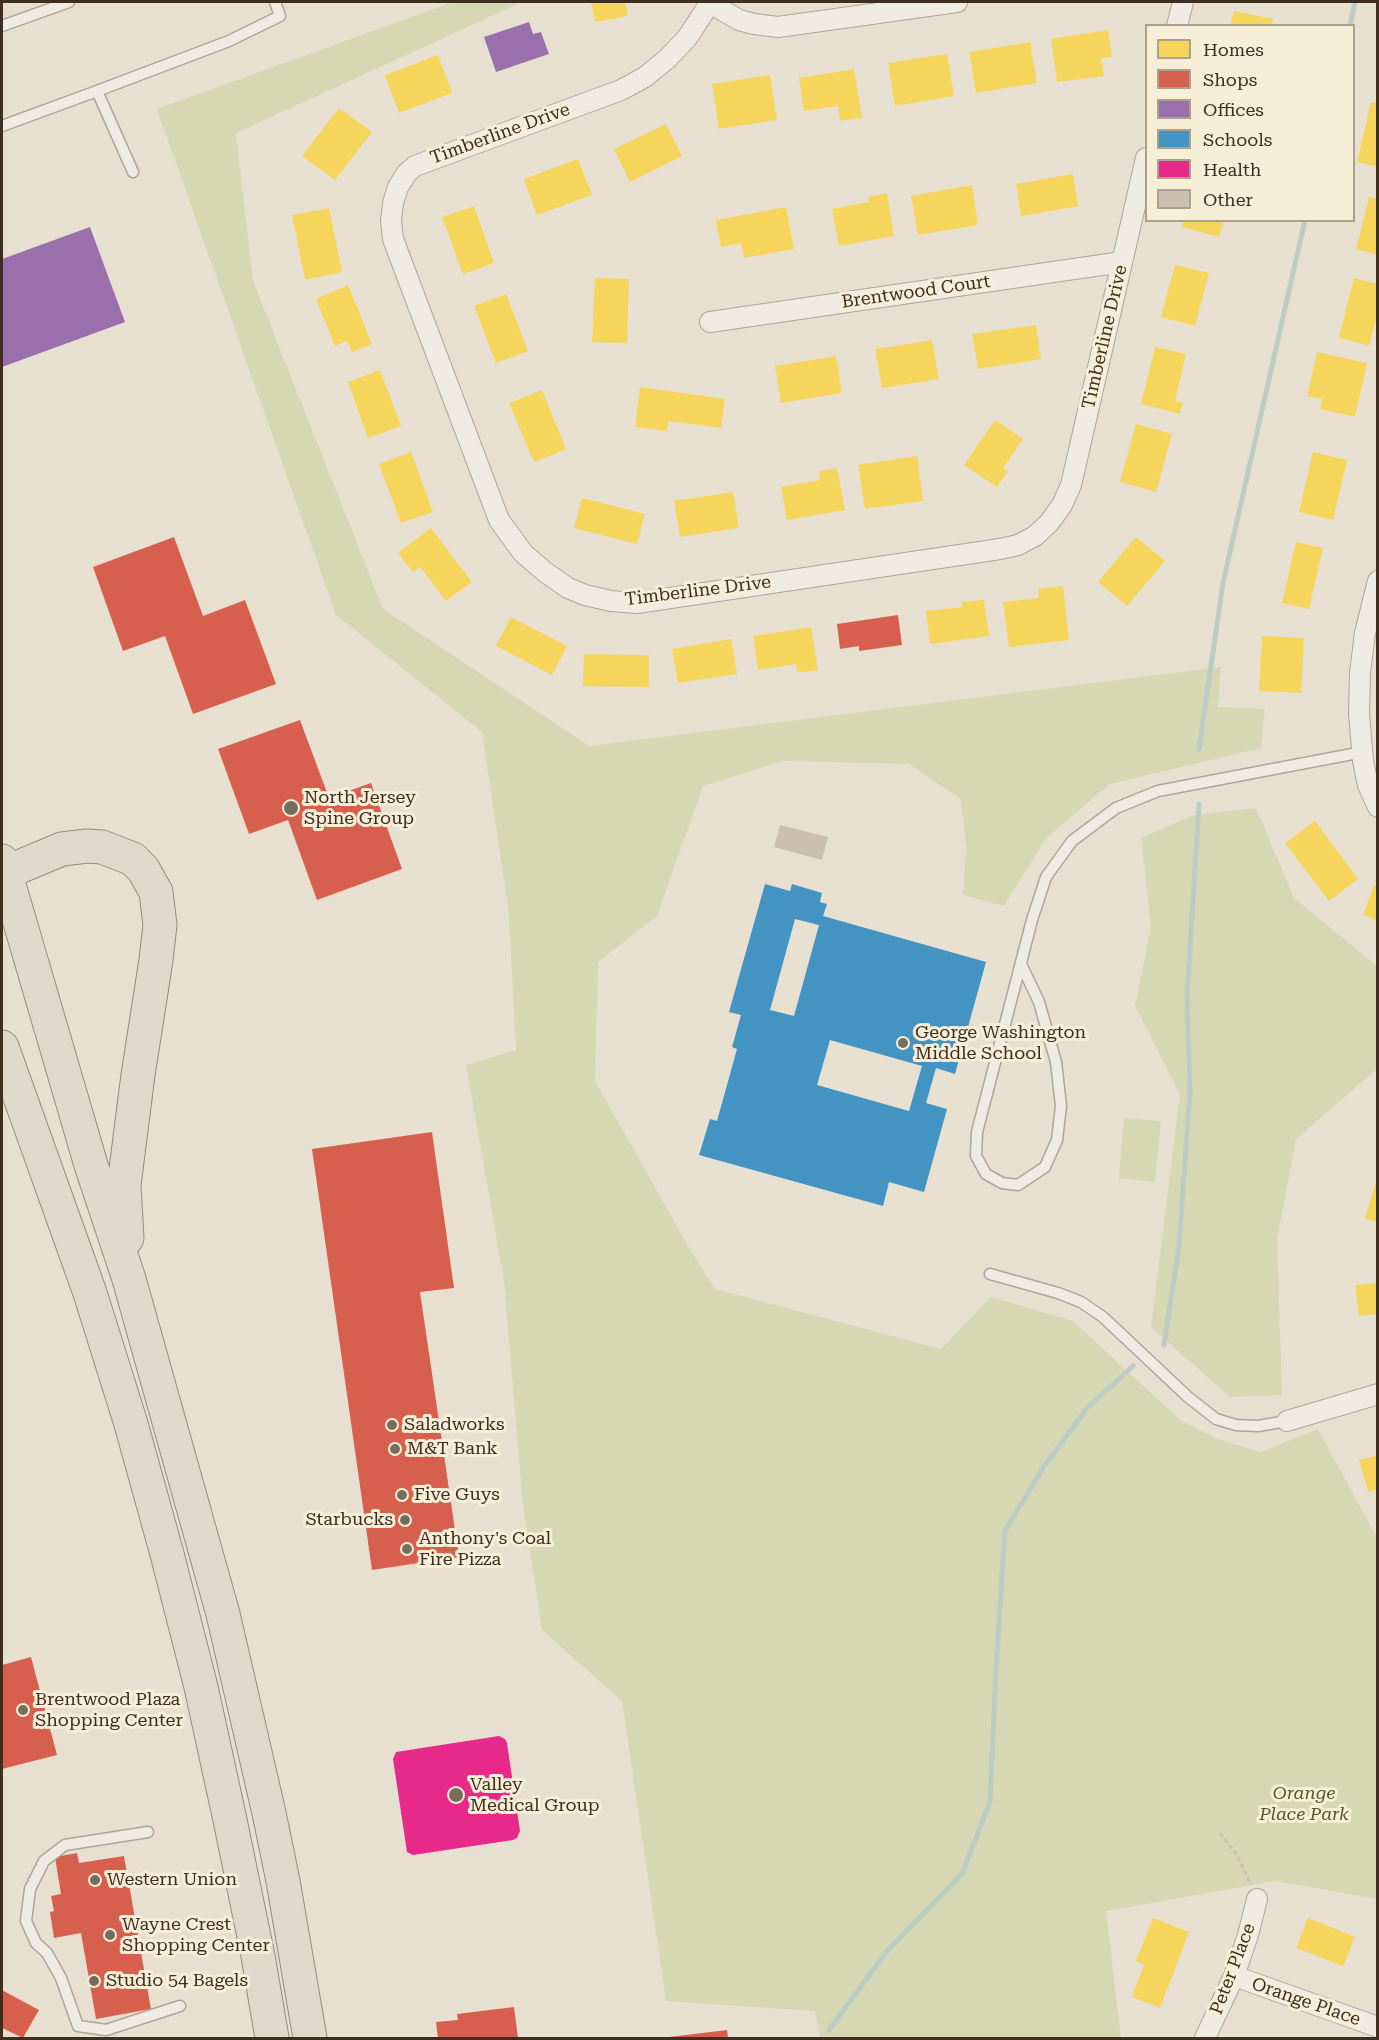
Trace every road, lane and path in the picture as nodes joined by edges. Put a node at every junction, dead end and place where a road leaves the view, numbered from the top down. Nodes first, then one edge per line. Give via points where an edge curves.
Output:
1 (69, 2) edge
2 (275, 2) edge
3 (709, 2) edge
4 (957, 2) edge
5 (1183, 2) edge
6 (1178, 24) edge
7 (2, 26) edge
8 (97, 91) junction
9 (2, 126) edge
10 (1145, 162) edge
11 (133, 172) dead end
12 (1122, 262) junction
13 (710, 322) dead end
14 (1377, 581) edge
15 (1363, 752) junction
16 (1377, 807) edge
17 (3, 869) edge
18 (2, 929) edge
19 (1021, 964) junction
20 (2, 1047) edge
21 (91, 1164) junction
22 (990, 1274) dead end
23 (129, 1279) junction
24 (1377, 1394) edge
25 (1287, 1421) joint
26 (148, 1832) dead end
27 (1220, 1833) dead end
28 (1257, 1899) joint
29 (1234, 1976) junction
30 (180, 2006) dead end
31 (1377, 2027) edge
32 (272, 2038) edge
33 (310, 2038) edge
34 (1204, 2038) edge

1 - 7 lane
2 - 8 lane via 280,16 229,41
3 - 4 street via 739,20 778,27
3 - 12 street, Timberline Drive via 687,38 645,77 621,90 415,166 398,187 393,203 393,239 499,520 523,553 568,588 611,601 637,603 1000,549 1035,536 1062,505 1071,485
5 - 6 street
8 - 9 lane
8 - 11 lane
10 - 12 street, Timberline Drive
12 - 13 street, Brentwood Court
14 - 15 street via 1360,673
15 - 16 street via 1368,785
15 - 19 lane via 1158,791 1116,808 1072,841 1046,877
17 - 21 highway
17 - 23 highway via 62,849 102,847 133,860 156,892 160,925 124,1185
18 - 21 highway
19 - 19 lane via 978,1132 976,1156 986,1173 1002,1183 1018,1185 1045,1167 1057,1140 1061,1106 1056,1062 1039,1002
20 - 32 highway via 90,1293 167,1554 228,1810
21 - 23 highway
22 - 25 lane via 1081,1302 1103,1317 1216,1419 1258,1426
23 - 33 highway via 239,1679 283,1881
24 - 25 street
26 - 30 lane via 64,1845 44,1861 34,1880 26,1921 61,1978 78,2026 106,2030
27 - 28 path via 1237,1855
28 - 29 street, Peter Place
29 - 31 street, Orange Place
29 - 34 street, Peter Place

